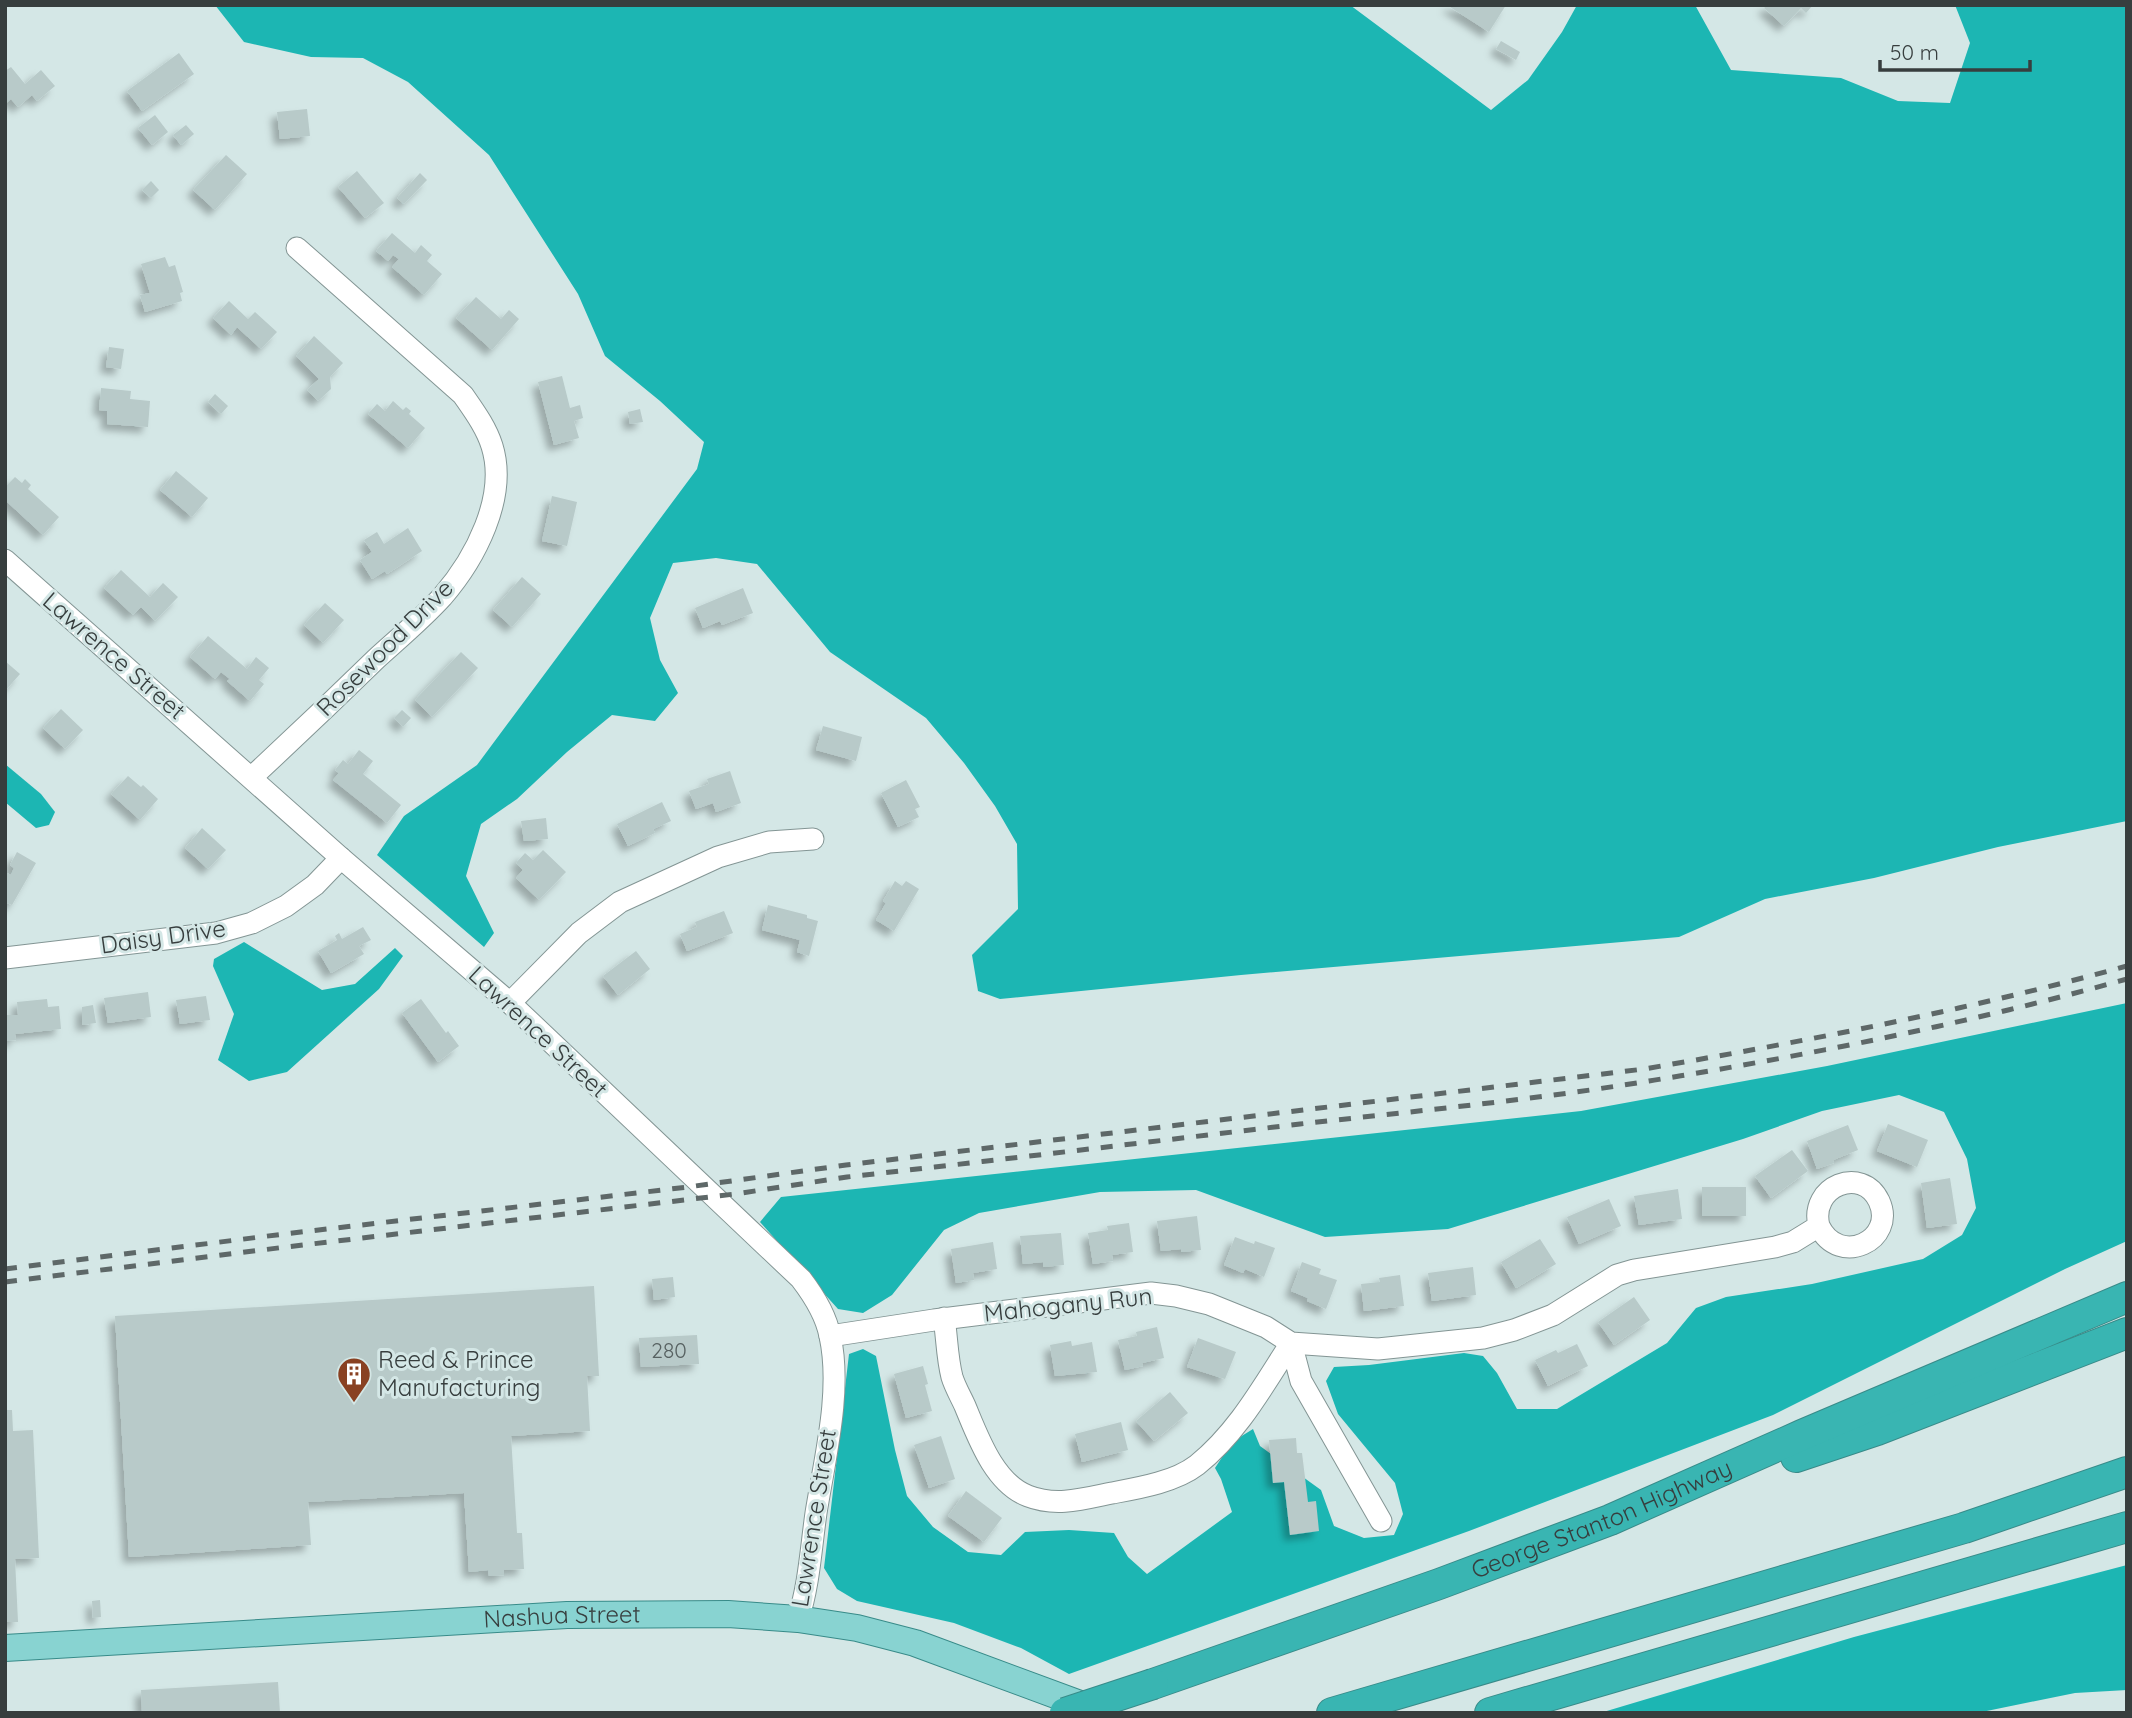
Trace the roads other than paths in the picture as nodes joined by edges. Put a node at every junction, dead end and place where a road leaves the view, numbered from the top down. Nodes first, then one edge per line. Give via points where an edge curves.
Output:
1 (297, 248) dead end
2 (5, 560) edge
3 (252, 777) junction
4 (813, 839) dead end
5 (341, 858) junction
6 (5, 958) edge
7 (510, 1003) junction
8 (1819, 1226) dead end
9 (2127, 1297) edge
10 (944, 1318) junction
11 (2127, 1333) edge
12 (831, 1336) junction
13 (1291, 1343) junction
14 (2127, 1472) edge
15 (1610, 1520) junction
16 (1381, 1521) dead end
17 (2127, 1527) edge
18 (797, 1619) junction
19 (5, 1648) edge
20 (1065, 1713) edge
21 (1104, 1713) edge
22 (1332, 1713) edge
23 (1490, 1713) edge

1 - 3 street, Rosewood Drive via 463,395 492,447 495,485 479,540 442,597
2 - 3 street, Lawrence Street
3 - 5 street, Lawrence Street
4 - 7 street via 769,842 718,857 620,902 579,933
5 - 6 street, Daisy Drive via 306,892 251,923 216,933
5 - 7 street, Lawrence Street
7 - 12 street, Lawrence Street via 800,1279 814,1297
8 - 13 street, Mahogany Run via 1775,1247 1617,1275 1553,1315 1483,1338 1378,1349
9 - 15 highway, George Stanton Highway
10 - 12 street, Mahogany Run
10 - 13 street, Mahogany Run via 1151,1293 1209,1304 1266,1326
10 - 13 street via 952,1377 995,1466 1016,1490 1057,1502 1132,1489 1194,1467 1238,1425
11 - 15 highway via 1877,1430
12 - 18 street, Lawrence Street via 833,1396
13 - 16 street via 1301,1381
14 - 22 highway via 1964,1528
15 - 20 highway, George Stanton Highway, bridge
17 - 23 highway
18 - 19 main road, Nashua Street via 728,1614 567,1615
18 - 21 main road, Nashua Street via 915,1643

